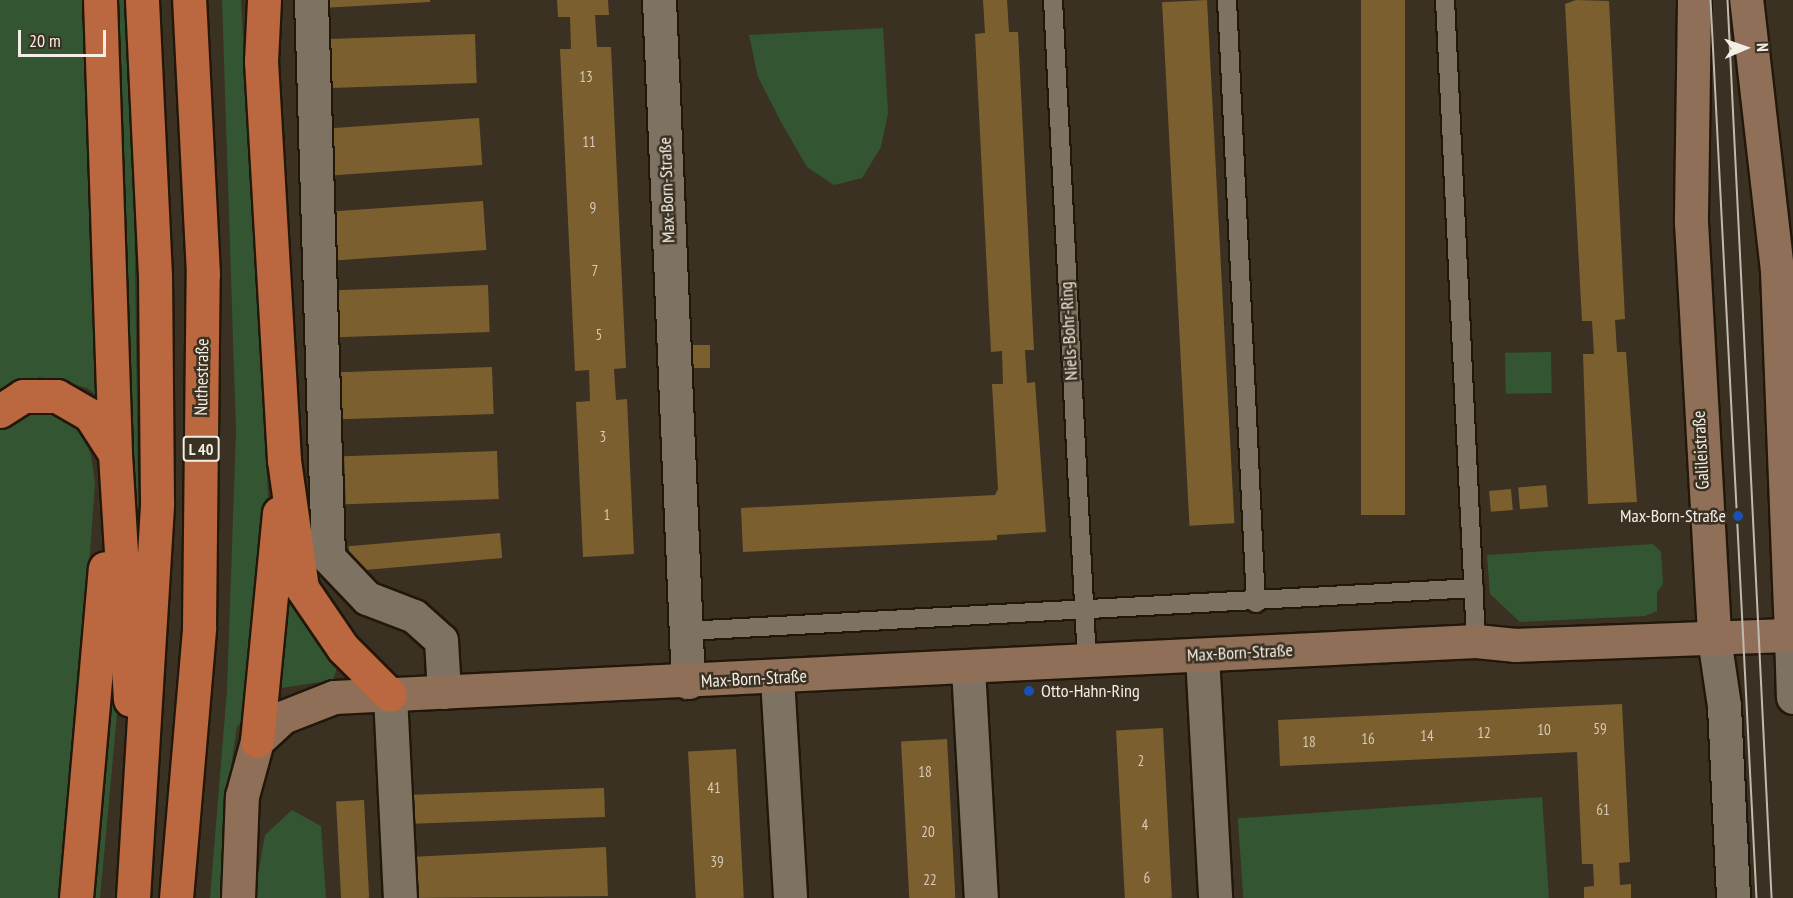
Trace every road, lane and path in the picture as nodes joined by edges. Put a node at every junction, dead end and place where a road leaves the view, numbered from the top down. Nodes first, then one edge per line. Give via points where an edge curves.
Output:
1 (100, 0) edge
2 (142, 0) edge
3 (189, 0) edge
4 (252, 0) edge
5 (264, 0) edge
6 (311, 0) edge
7 (659, 0) edge
8 (1053, 0) edge
9 (1227, 0) edge
10 (1445, 0) edge
11 (1694, 0) edge
12 (1746, 0) edge
13 (261, 61) junction
14 (0, 411) edge
15 (115, 454) junction
16 (284, 460) junction
17 (1474, 588) junction
18 (1256, 603) junction
19 (1083, 611) junction
20 (686, 631) junction
21 (1791, 635) junction
22 (1714, 638) junction
23 (1476, 641) junction
24 (1202, 655) junction
25 (1087, 662) junction
26 (968, 668) junction
27 (777, 678) junction
28 (688, 682) junction
29 (444, 692) junction
30 (390, 695) junction
31 (1793, 697) edge
32 (257, 741) junction
33 (138, 830) junction
34 (76, 898) edge
35 (133, 898) edge
36 (176, 898) edge
37 (237, 898) edge
38 (400, 898) edge
39 (790, 898) edge
40 (981, 898) edge
41 (1215, 898) edge
42 (1733, 898) edge

1 - 15 highway
2 - 33 highway, L 40 via 155,276 157,503
3 - 36 highway, Nuthestraße / L 40 via 203,273 200,580
4 - 13 lane
5 - 13 highway
6 - 29 street via 328,557 367,598 414,616 441,640
7 - 20 street, Max-Born-Straße
8 - 19 lane, Niels-Bohr-Ring
9 - 18 lane
10 - 17 lane
11 - 22 street, Galileistraße via 1692,232
12 - 21 street via 1777,270
13 - 16 highway
14 - 15 highway via 23,396 57,396 90,415
15 - 33 highway
15 - 34 highway
16 - 30 highway via 302,588 343,648
16 - 32 highway
17 - 18 lane
17 - 23 lane
18 - 19 lane
19 - 20 lane
19 - 25 lane, Niels-Bohr-Ring
20 - 28 street, Max-Born-Straße
21 - 22 street, Max-Born-Straße
21 - 31 street
22 - 23 street, Max-Born-Straße via 1516,645
22 - 42 street, Galileistraße via 1724,706
23 - 24 street, Max-Born-Straße
24 - 25 street, Max-Born-Straße
24 - 41 street
25 - 26 street, Max-Born-Straße
26 - 27 street, Max-Born-Straße
26 - 40 street
27 - 28 street, Max-Born-Straße
27 - 39 street
28 - 29 street, Max-Born-Straße
29 - 30 street, Max-Born-Straße
30 - 32 street, Max-Born-Straße via 334,697 283,717
30 - 38 street
32 - 37 street via 242,796
33 - 35 highway, L 40

